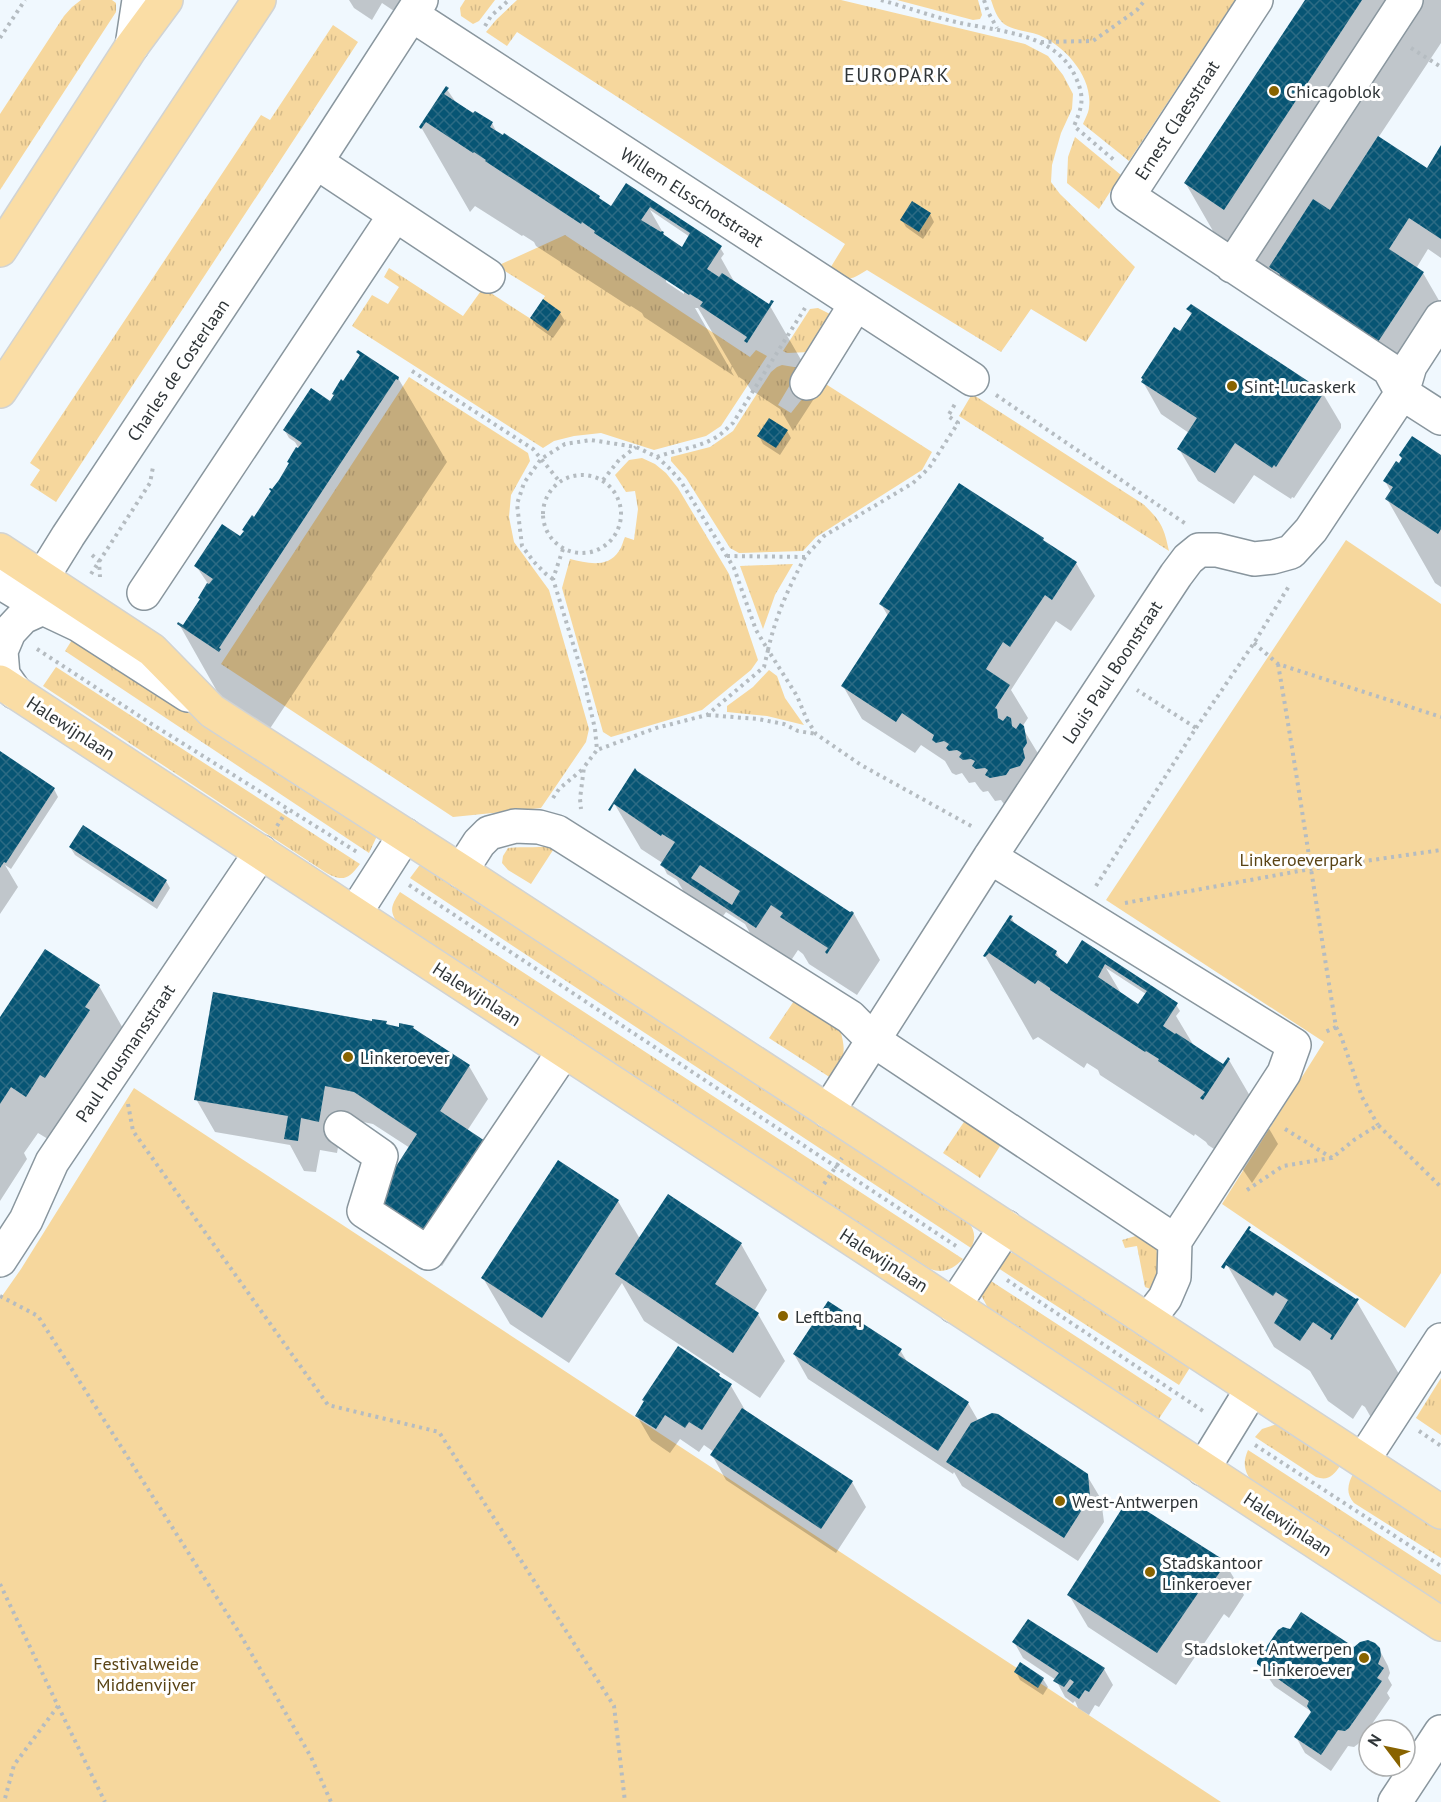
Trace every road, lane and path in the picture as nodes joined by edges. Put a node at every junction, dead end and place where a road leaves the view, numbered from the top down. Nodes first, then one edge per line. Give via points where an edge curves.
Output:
1 (25, 0) edge
2 (140, 0) edge
3 (166, 0) edge
4 (259, 0) edge
5 (881, 0) edge
6 (984, 0) edge
7 (1145, 0) edge
8 (1256, 0) edge
9 (1406, 0) edge
10 (417, 7) edge
11 (997, 29) junction
12 (0, 39) edge
13 (1040, 42) junction
14 (132, 46) junction
15 (316, 162) junction
16 (1138, 180) junction
17 (395, 215) junction
18 (0, 250) edge
19 (1232, 266) junction
20 (488, 276) dead end
21 (821, 281) junction
22 (856, 304) junction
23 (1436, 336) edge
24 (412, 371) dead end
25 (972, 379) junction
26 (807, 383) dead end
27 (0, 391) edge
28 (1402, 393) junction
29 (1441, 418) edge
30 (636, 447) junction
31 (657, 457) junction
32 (541, 459) junction
33 (603, 480) junction
34 (560, 482) junction
35 (563, 549) junction
36 (0, 550) edge
37 (1199, 550) junction
38 (727, 556) junction
39 (805, 557) junction
40 (553, 579) junction
41 (0, 582) edge
42 (43, 593) junction
43 (144, 593) dead end
44 (9, 632) junction
45 (768, 650) junction
46 (1278, 664) junction
47 (1111, 674) junction
48 (8, 687) edge
49 (707, 715) junction
50 (1441, 717) edge
51 (1196, 728) junction
52 (816, 734) junction
53 (597, 750) junction
54 (584, 767) junction
55 (539, 827) junction
56 (405, 835) junction
57 (585, 849) junction
58 (995, 850) junction
59 (1441, 850) edge
60 (261, 852) junction
61 (384, 868) junction
62 (1310, 869) junction
63 (461, 871) junction
64 (1079, 912) junction
65 (355, 913) junction
66 (1336, 1027) junction
67 (873, 1040) junction
68 (1294, 1045) junction
69 (564, 1051) junction
70 (120, 1059) junction
71 (828, 1111) junction
72 (1258, 1112) junction
73 (1378, 1125) junction
74 (341, 1128) dead end
75 (860, 1132) junction
76 (1332, 1158) junction
77 (836, 1167) junction
78 (1441, 1187) edge
79 (1238, 1196) dead end
80 (807, 1209) junction
81 (1006, 1227) junction
82 (1175, 1241) junction
83 (0, 1260) edge
84 (982, 1264) junction
85 (0, 1296) edge
86 (954, 1306) junction
87 (1148, 1320) junction
88 (1441, 1340) edge
89 (1252, 1389) junction
90 (1229, 1428) junction
91 (1363, 1461) junction
92 (1203, 1468) junction
93 (1438, 1503) edge
94 (1441, 1566) edge
95 (0, 1584) edge
96 (1441, 1624) edge
97 (58, 1706) junction
98 (1441, 1732) edge
99 (4, 1802) edge
100 (105, 1802) edge
101 (331, 1802) edge
102 (626, 1802) edge
103 (1395, 1802) edge

1 - 12 path
2 - 14 street
3 - 14 main road
4 - 27 main road
5 - 11 path
6 - 11 path
7 - 13 path via 1093,41
8 - 16 street, Ernest Claesstraat
9 - 19 street
10 - 15 street, Charles de Costerlaan
10 - 21 street, Willem Elsschotstraat
11 - 13 path
13 - 16 path via 1071,66 1080,87 1082,106 1074,126
14 - 18 main road
15 - 17 street
15 - 42 street, Charles de Costerlaan via 68,536
16 - 19 street, Ernest Claesstraat via 1128,196
17 - 20 street
17 - 43 street
19 - 28 street, Ernest Claesstraat via 1389,369
21 - 22 street, Willem Elsschotstraat
21 - 31 path via 733,423 704,443
22 - 25 street, Willem Elsschotstraat
22 - 26 street
23 - 28 street via 1410,366
24 - 32 path via 533,449
25 - 37 path via 1191,527
25 - 39 path via 948,416 958,423 929,468 913,483 824,536
28 - 29 street, Ernest Claesstraat
28 - 37 street via 1311,530 1292,552 1254,559
30 - 31 path
30 - 32 path via 591,440 565,444
30 - 33 path
31 - 38 path via 680,480
32 - 34 path
32 - 40 path via 524,483 517,504 522,546
33 - 34 path via 589,475
33 - 35 path via 620,501 622,521 615,537 600,550 584,554
34 - 35 path via 550,492 544,521 547,533
35 - 40 path
36 - 42 main road
37 - 47 street, Louis Paul Boonstraat via 1176,575
38 - 39 path
38 - 45 path via 756,630
39 - 45 path via 786,593
40 - 53 path via 583,676
41 - 42 street
42 - 44 street
42 - 56 main road via 152,651 213,711
44 - 48 street via 1,651
44 - 61 path
45 - 49 path via 764,667
45 - 52 path
46 - 50 path
46 - 51 path via 1254,643
46 - 62 path
47 - 51 path
47 - 58 street, Louis Paul Boonstraat
48 - 60 main road, Halewijnlaan
49 - 52 path via 758,719
49 - 53 path via 656,728
51 - 64 path
52 - 58 path via 861,765 975,828
53 - 54 path
54 - 55 path via 559,789
54 - 57 path via 580,799
55 - 57 street via 557,832
55 - 63 street via 515,826 489,833
56 - 61 street
56 - 63 main road
57 - 67 street via 850,1017
58 - 64 street
58 - 67 street, Louis Paul Boonstraat
59 - 62 path
60 - 65 main road, Halewijnlaan
60 - 70 street, Paul Housmansstraat
61 - 65 street
61 - 77 path
62 - 64 path
62 - 66 path
63 - 71 main road
64 - 68 street
65 - 69 main road, Halewijnlaan
66 - 68 path
66 - 73 path via 1362,1096
67 - 71 street, Louis Paul Boonstraat
67 - 82 street
68 - 72 street via 1284,1073
69 - 74 street via 428,1253 364,1211 381,1156
69 - 80 main road, Halewijnlaan
70 - 83 street, Paul Housmansstraat via 52,1162 26,1220
70 - 102 path via 133,1131 328,1405 439,1432 614,1706
71 - 75 main road
72 - 76 path
72 - 82 street
73 - 76 path
73 - 78 path
75 - 77 path
75 - 81 main road
76 - 79 path via 1282,1166
77 - 80 path
77 - 84 path
80 - 86 main road, Halewijnlaan
81 - 84 street
81 - 87 main road
82 - 87 street via 1174,1277 1165,1298
84 - 86 street
84 - 90 path
85 - 101 path via 38,1316 240,1634 311,1757
86 - 92 main road, Halewijnlaan
87 - 89 main road
88 - 91 street
89 - 90 street
89 - 91 main road
90 - 92 street
90 - 94 path
91 - 93 main road
92 - 96 main road, Halewijnlaan
95 - 97 path
97 - 99 path via 14,1764
97 - 100 path
98 - 103 street

